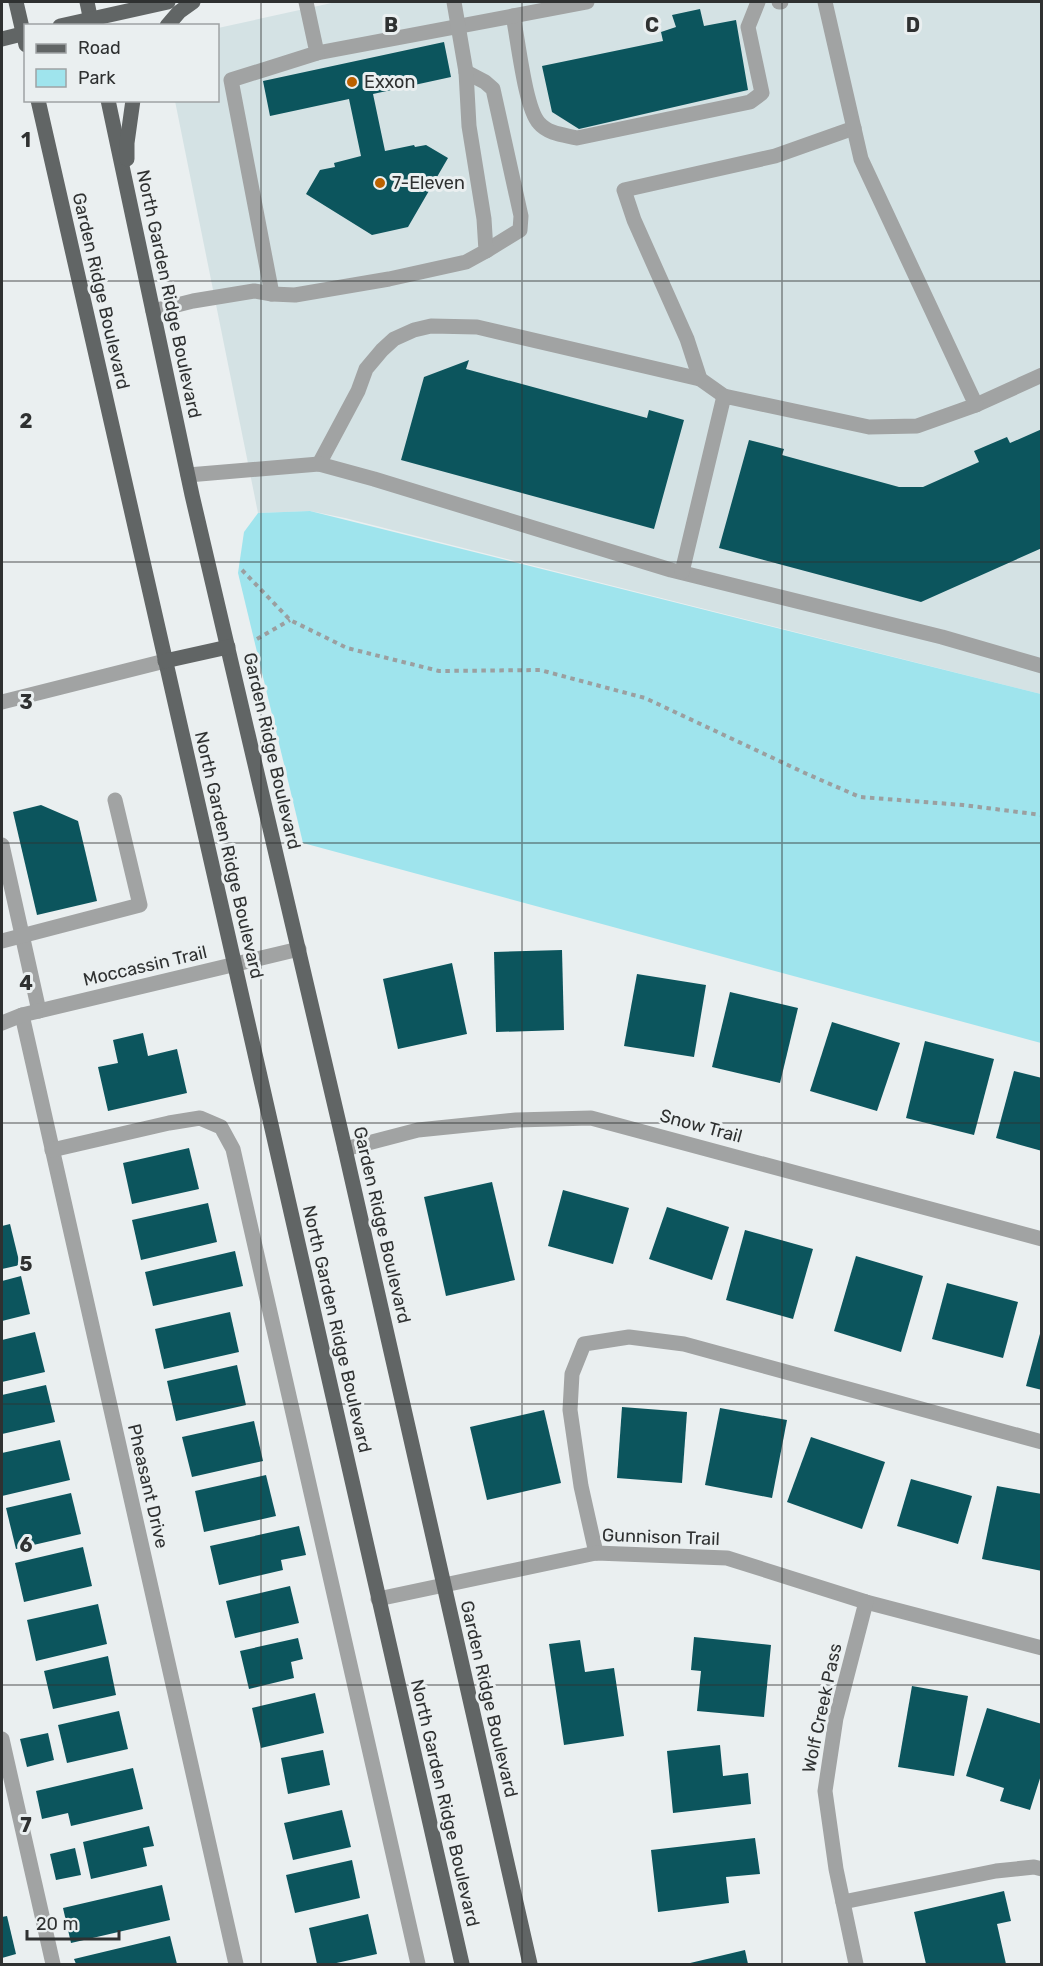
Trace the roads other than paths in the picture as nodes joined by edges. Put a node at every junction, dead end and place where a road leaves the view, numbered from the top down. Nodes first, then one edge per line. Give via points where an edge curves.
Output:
1 (16, 2) edge
2 (87, 2) edge
3 (168, 2) edge
4 (194, 2) edge
5 (306, 2) edge
6 (454, 2) edge
7 (587, 2) edge
8 (758, 2) edge
9 (825, 2) edge
10 (513, 16) junction
11 (91, 22) edge
12 (76, 24) edge
13 (169, 24) edge
14 (459, 27) junction
15 (24, 33) edge
16 (24, 37) edge
17 (2, 39) edge
18 (317, 53) junction
19 (466, 72) junction
20 (38, 102) edge
21 (108, 102) edge
22 (133, 102) edge
23 (854, 129) junction
24 (128, 192) junction
25 (486, 251) junction
26 (272, 294) junction
27 (153, 311) junction
28 (1041, 375) edge
29 (700, 379) junction
30 (724, 396) junction
31 (976, 405) junction
32 (319, 464) junction
33 (188, 475) junction
34 (192, 495) joint
35 (682, 572) junction
36 (228, 647) junction
37 (165, 661) junction
38 (1041, 666) edge
39 (2, 702) edge
40 (174, 702) joint
41 (116, 800) dead end
42 (2, 845) edge
43 (22, 935) junction
44 (2, 941) edge
45 (298, 949) junction
46 (234, 966) junction
47 (39, 1011) junction
48 (22, 1015) junction
49 (2, 1023) edge
50 (345, 1149) junction
51 (52, 1150) junction
52 (1041, 1239) edge
53 (1041, 1442) edge
54 (596, 1553) junction
55 (443, 1586) junction
56 (378, 1599) junction
57 (866, 1602) junction
58 (1041, 1648) edge
59 (2, 1738) edge
60 (1041, 1869) edge
61 (843, 1902) junction
62 (53, 1965) edge
63 (236, 1965) edge
64 (418, 1965) edge
65 (462, 1965) edge
66 (530, 1965) edge
67 (856, 1965) edge

1 - 15 main road
2 - 11 main road
3 - 11 main road
4 - 13 main road
5 - 18 street
6 - 14 street
7 - 10 street
8 - 10 street via 748,27 762,93 750,102 577,138 549,131 538,123 529,102
9 - 23 street
10 - 14 street
11 - 12 main road
14 - 18 street
14 - 19 street
16 - 17 main road
18 - 26 street via 231,80
19 - 25 street via 469,126
19 - 25 street via 493,89 520,216 520,230
20 - 37 main road, Garden Ridge Boulevard
21 - 24 main road, North Garden Ridge Boulevard
22 - 24 main road via 127,143
23 - 29 street via 775,156 624,190
23 - 31 street via 861,159
24 - 27 main road, North Garden Ridge Boulevard
25 - 26 street via 466,262 389,279 296,295
26 - 27 street via 255,291
27 - 33 main road, North Garden Ridge Boulevard
28 - 31 street
29 - 30 street
29 - 32 street via 477,327 431,326 394,339 366,369 358,392
30 - 31 street via 869,427 917,426
30 - 35 street
32 - 33 street
32 - 35 street
33 - 34 main road, North Garden Ridge Boulevard
34 - 36 main road, Garden Ridge Boulevard
35 - 38 street
36 - 37 main road
36 - 45 main road, Garden Ridge Boulevard
37 - 39 street
37 - 40 main road, Garden Ridge Boulevard
40 - 46 main road, North Garden Ridge Boulevard
41 - 43 street via 140,905
42 - 43 street
43 - 44 street
43 - 47 street
45 - 46 street, Moccassin Trail
45 - 50 main road, Garden Ridge Boulevard
46 - 47 street, Moccassin Trail
46 - 56 main road, North Garden Ridge Boulevard
47 - 48 street, Moccassin Trail
48 - 49 street, Moccassin Trail
48 - 51 street, Pheasant Drive
50 - 52 street, Snow Trail via 418,1130 516,1119 591,1118
50 - 55 main road, Garden Ridge Boulevard
51 - 63 street, Pheasant Drive
51 - 64 street via 200,1118 221,1127 233,1149
53 - 54 street via 684,1344 629,1337 584,1344 572,1374 570,1410 580,1486
54 - 55 street, Gunnison Trail
54 - 57 street, Gunnison Trail via 727,1558
55 - 56 street, Gunnison Trail
55 - 66 main road, Garden Ridge Boulevard
56 - 65 main road, North Garden Ridge Boulevard
57 - 58 street, Gunnison Trail
57 - 61 street, Wolf Creek Pass via 836,1718 825,1791
59 - 62 street
60 - 61 street via 996,1871
61 - 67 street, Wolf Creek Pass

